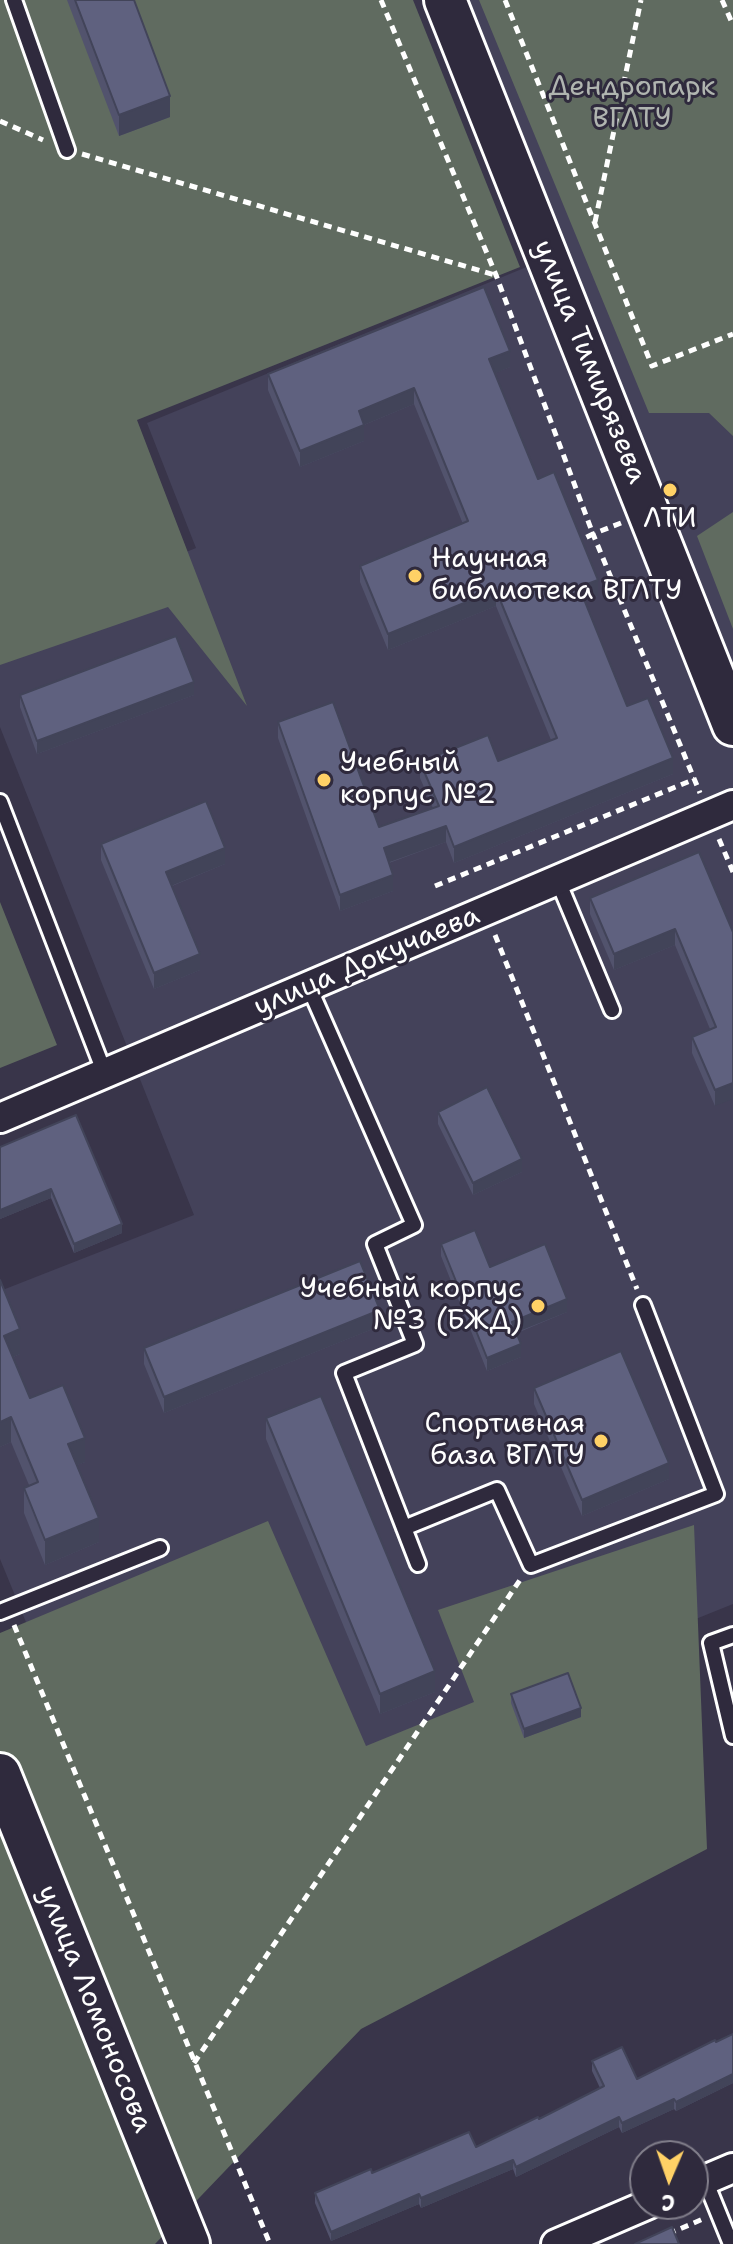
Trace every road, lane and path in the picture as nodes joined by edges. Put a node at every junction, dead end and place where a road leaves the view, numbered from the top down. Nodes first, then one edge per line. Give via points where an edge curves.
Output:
1 (14, 0) edge
2 (381, 0) edge
3 (445, 0) edge
4 (505, 0) edge
5 (641, 0) edge
6 (722, 0) edge
7 (733, 25) edge
8 (0, 121) edge
9 (67, 150) junction
10 (595, 223) junction
11 (496, 275) junction
12 (733, 334) edge
13 (648, 512) junction
14 (593, 534) junction
15 (576, 542) edge
16 (733, 725) edge
17 (681, 745) dead end
18 (695, 779) dead end
19 (0, 802) edge
20 (733, 805) edge
21 (558, 881) junction
22 (435, 886) dead end
23 (486, 911) junction
24 (309, 987) junction
25 (612, 1010) dead end
26 (105, 1074) junction
27 (0, 1118) edge
28 (643, 1305) joint
29 (404, 1528) junction
30 (160, 1548) dead end
31 (418, 1564) dead end
32 (531, 1565) junction
33 (4, 1610) edge
34 (733, 1635) edge
35 (733, 1736) edge
36 (0, 1774) edge
37 (193, 2064) junction
38 (733, 2168) edge
39 (709, 2179) edge
40 (709, 2198) edge
41 (718, 2212) junction
42 (629, 2213) edge
43 (660, 2238) edge
44 (189, 2244) edge
45 (270, 2244) edge
46 (556, 2244) edge
47 (731, 2244) edge

1 - 9 lane
2 - 11 path
3 - 13 main road, улица Тимирязева
4 - 10 path
5 - 10 path
6 - 7 path
8 - 9 path
9 - 11 path
10 - 12 path via 652,366
11 - 14 path
13 - 14 path
13 - 16 main road, улица Тимирязева
14 - 15 path
14 - 17 path
18 - 22 path
19 - 26 lane
20 - 21 street, улица Докучаева
21 - 23 street, улица Докучаева
21 - 25 lane
23 - 24 street, улица Докучаева
23 - 28 path
24 - 26 street, улица Докучаева
24 - 29 lane via 414,1225 375,1244 415,1344 344,1373
26 - 27 street, улица Докучаева
28 - 32 lane via 716,1494
29 - 31 lane
29 - 32 lane via 497,1490
30 - 33 lane
32 - 37 path
33 - 37 path
34 - 35 lane via 711,1643
36 - 44 main road, улица Ломоносова
37 - 45 path
38 - 39 street
40 - 41 lane
41 - 43 path
41 - 47 lane
42 - 46 street

